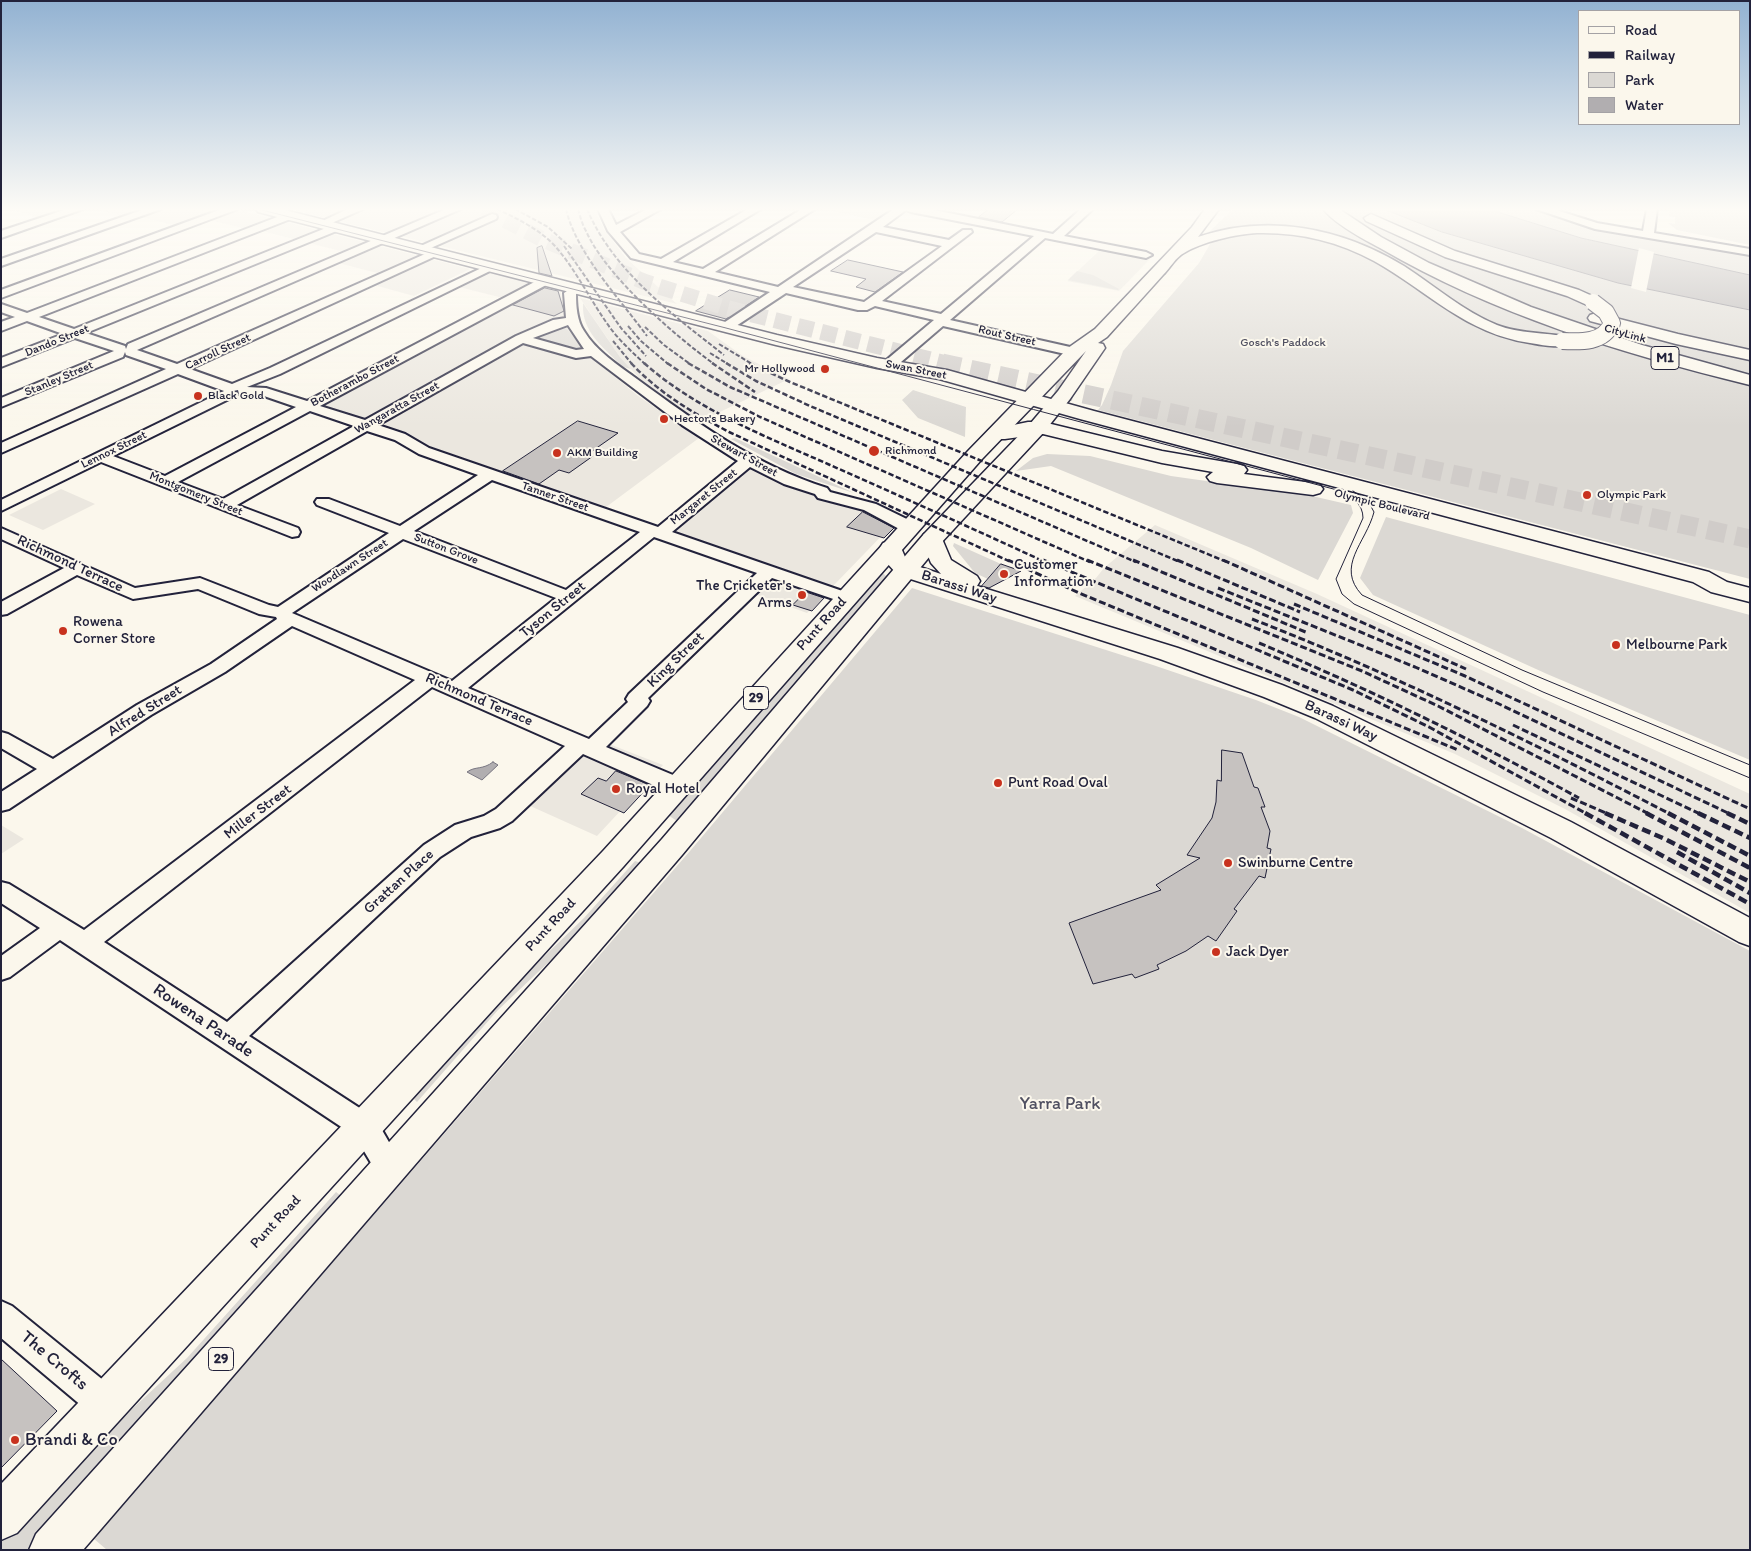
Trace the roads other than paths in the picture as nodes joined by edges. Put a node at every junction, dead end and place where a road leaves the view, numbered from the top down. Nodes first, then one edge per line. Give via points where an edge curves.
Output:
1 (36, 281) edge
2 (119, 281) edge
3 (198, 281) edge
4 (287, 281) edge
5 (363, 281) edge
6 (460, 281) edge
7 (541, 281) edge
8 (550, 281) edge
9 (743, 281) edge
10 (796, 281) edge
11 (900, 281) edge
12 (986, 281) edge
13 (1149, 281) edge
14 (1417, 281) edge
15 (1459, 281) edge
16 (1472, 281) edge
17 (1484, 281) edge
18 (1537, 281) edge
19 (576, 288) junction
20 (783, 290) junction
21 (1, 294) edge
22 (872, 302) junction
23 (1, 308) edge
24 (27, 317) junction
25 (941, 319) junction
26 (573, 320) junction
27 (1, 327) edge
28 (726, 327) junction
29 (1101, 333) junction
30 (75, 334) junction
31 (521, 339) junction
32 (776, 340) junction
33 (125, 351) junction
34 (595, 351) junction
35 (1074, 352) junction
36 (1750, 355) edge
37 (1, 363) edge
38 (889, 364) junction
39 (1750, 367) edge
40 (178, 370) junction
41 (275, 371) junction
42 (943, 375) junction
43 (1750, 380) edge
44 (1046, 382) junction
45 (244, 389) junction
46 (1, 403) edge
47 (1024, 405) junction
48 (307, 406) junction
49 (1046, 417) junction
50 (364, 426) junction
51 (996, 434) junction
52 (1022, 444) junction
53 (1, 449) edge
54 (101, 457) junction
55 (749, 460) junction
56 (1265, 468) junction
57 (490, 474) junction
58 (1246, 481) junction
59 (166, 482) junction
60 (1329, 492) junction
61 (323, 502) dead end
62 (224, 505) junction
63 (1, 506) edge
64 (909, 527) junction
65 (292, 532) dead end
66 (402, 532) junction
67 (656, 532) junction
68 (1, 533) edge
69 (932, 539) junction
70 (891, 548) junction
71 (77, 568) junction
72 (906, 570) junction
73 (768, 572) junction
74 (1719, 587) junction
75 (1750, 595) edge
76 (569, 597) junction
77 (845, 598) junction
78 (996, 598) junction
79 (1, 610) edge
80 (286, 614) junction
81 (430, 679) junction
82 (454, 690) junction
83 (1, 739) edge
84 (587, 746) junction
85 (53, 769) junction
86 (677, 786) junction
87 (1, 803) edge
88 (1, 891) edge
89 (59, 927) junction
90 (1750, 933) edge
91 (85, 943) junction
92 (1, 970) edge
93 (228, 1038) junction
94 (365, 1127) junction
95 (390, 1168) junction
96 (1, 1317) edge
97 (107, 1406) junction
98 (1, 1517) edge
99 (52, 1550) edge

1 - 21 street
2 - 24 street
3 - 30 street, Dando Street
4 - 33 street, Stanley Street
5 - 40 street, Carroll Street
6 - 41 street, Lennox Street
7 - 48 street, Botherambo Street
8 - 19 main road, Swan Street
9 - 20 street
10 - 20 street
11 - 22 street
12 - 25 street
13 - 29 main road, Punt Road / 29
14 - 18 main road, bridge via 1490,328 1523,337 1562,342 1591,339 1610,330 1609,316 1593,302
15 - 43 main road, M1 via 1614,342
16 - 39 main road, CityLink / M1 via 1626,335
17 - 36 main road via 1558,307
19 - 26 street, Stewart Street via 570,293
19 - 28 main road, Swan Street
20 - 22 street via 862,307
20 - 28 street
22 - 25 street, Rout Street
23 - 24 street, Tanner Street
24 - 27 street
24 - 30 street, Tanner Street
25 - 35 street, Rout Street
25 - 38 street
26 - 31 street, Wangaratta Street
26 - 34 street, Stewart Street via 576,330
28 - 32 main road, Swan Street
29 - 35 main road, Punt Road / 29
29 - 49 main road, Punt Road / 29 via 1096,352
30 - 33 street, Tanner Street
30 - 37 street, Dando Street
31 - 34 street via 576,354
31 - 50 street, Wangaratta Street
32 - 38 main road, Swan Street
32 - 47 main road, Swan Street via 920,385
33 - 40 street, Tanner Street
33 - 46 street, Stanley Street
34 - 55 street, Stewart Street via 660,404
35 - 44 main road, Punt Road / 29
38 - 42 main road, Swan Street
40 - 45 street, Tanner Street
40 - 53 street, Carroll Street
41 - 45 street, Lennox Street
41 - 45 street, Lennox Street
42 - 44 main road
42 - 47 main road, Swan Street
44 - 47 main road, Punt Road / 29
45 - 48 street, Tanner Street
45 - 54 street, Lennox Street
47 - 49 main road, Swan Street
47 - 51 main road, Punt Road / 29
48 - 50 street, Tanner Street
48 - 59 street, Botherambo Street
49 - 51 main road
49 - 52 main road, Punt Road / 29
49 - 56 main road, Olympic Boulevard
49 - 56 main road via 1051,429 1172,459
50 - 57 street, Tanner Street via 400,437 424,451
50 - 62 street, Wangaratta Street
51 - 64 main road, Punt Road / 29
52 - 58 main road via 1061,442 1153,465
52 - 69 main road, Punt Road / 29
54 - 59 street, Montgomery Street
54 - 63 street, Lennox Street
55 - 64 street, Stewart Street via 788,480 821,491 824,495 870,507
55 - 67 street, Margaret Street
56 - 58 main road via 1260,478
56 - 60 main road, Olympic Boulevard
56 - 74 main road, Olympic Boulevard via 1350,485 1701,577
57 - 66 street, Woodlawn Street
57 - 67 street, Tanner Street
58 - 60 main road
59 - 62 street, Montgomery Street
60 - 74 main road, Olympic Boulevard via 1701,587
61 - 66 street, Sutton Grove
62 - 65 street, Montgomery Street
64 - 70 main road, Punt Road / 29
66 - 76 street, Sutton Grove
66 - 80 street, Woodlawn Street
67 - 73 street, Tanner Street
67 - 76 street, Tyson Street
68 - 71 street, Richmond Terrace
69 - 72 main road, Punt Road / 29
69 - 78 main road via 938,558 945,567
70 - 72 main road via 895,560
70 - 77 main road, Punt Road / 29
71 - 79 street
71 - 80 street, Richmond Terrace via 133,594 200,583 266,610
72 - 78 main road, Barassi Way
72 - 95 main road, Punt Road / 29 via 660,862
73 - 77 street, Tanner Street
73 - 84 street, King Street via 636,699 640,701
74 - 75 main road, Olympic Boulevard
76 - 82 street, Tyson Street
77 - 86 main road, Punt Road / 29
78 - 90 main road, Barassi Way via 1243,679 1324,712 1561,830
80 - 81 street, Richmond Terrace
80 - 85 street, Alfred Street via 218,668 144,710
81 - 82 street, Richmond Terrace
81 - 91 street, Miller Street
82 - 84 street, Richmond Terrace
83 - 85 street
84 - 86 street, Richmond Terrace
84 - 93 street, Grattan Place via 509,811 492,822 454,836 432,851
85 - 87 street, Alfred Street
86 - 94 main road, Punt Road / 29
88 - 89 street, Rowena Parade
89 - 91 street, Rowena Parade
89 - 92 street
91 - 93 street, Rowena Parade
93 - 94 street, Rowena Parade
94 - 95 street, Rowena Parade
94 - 97 main road, Punt Road / 29
95 - 99 main road, Punt Road / 29
96 - 97 street, The Crofts
97 - 98 main road, Punt Road / 29

